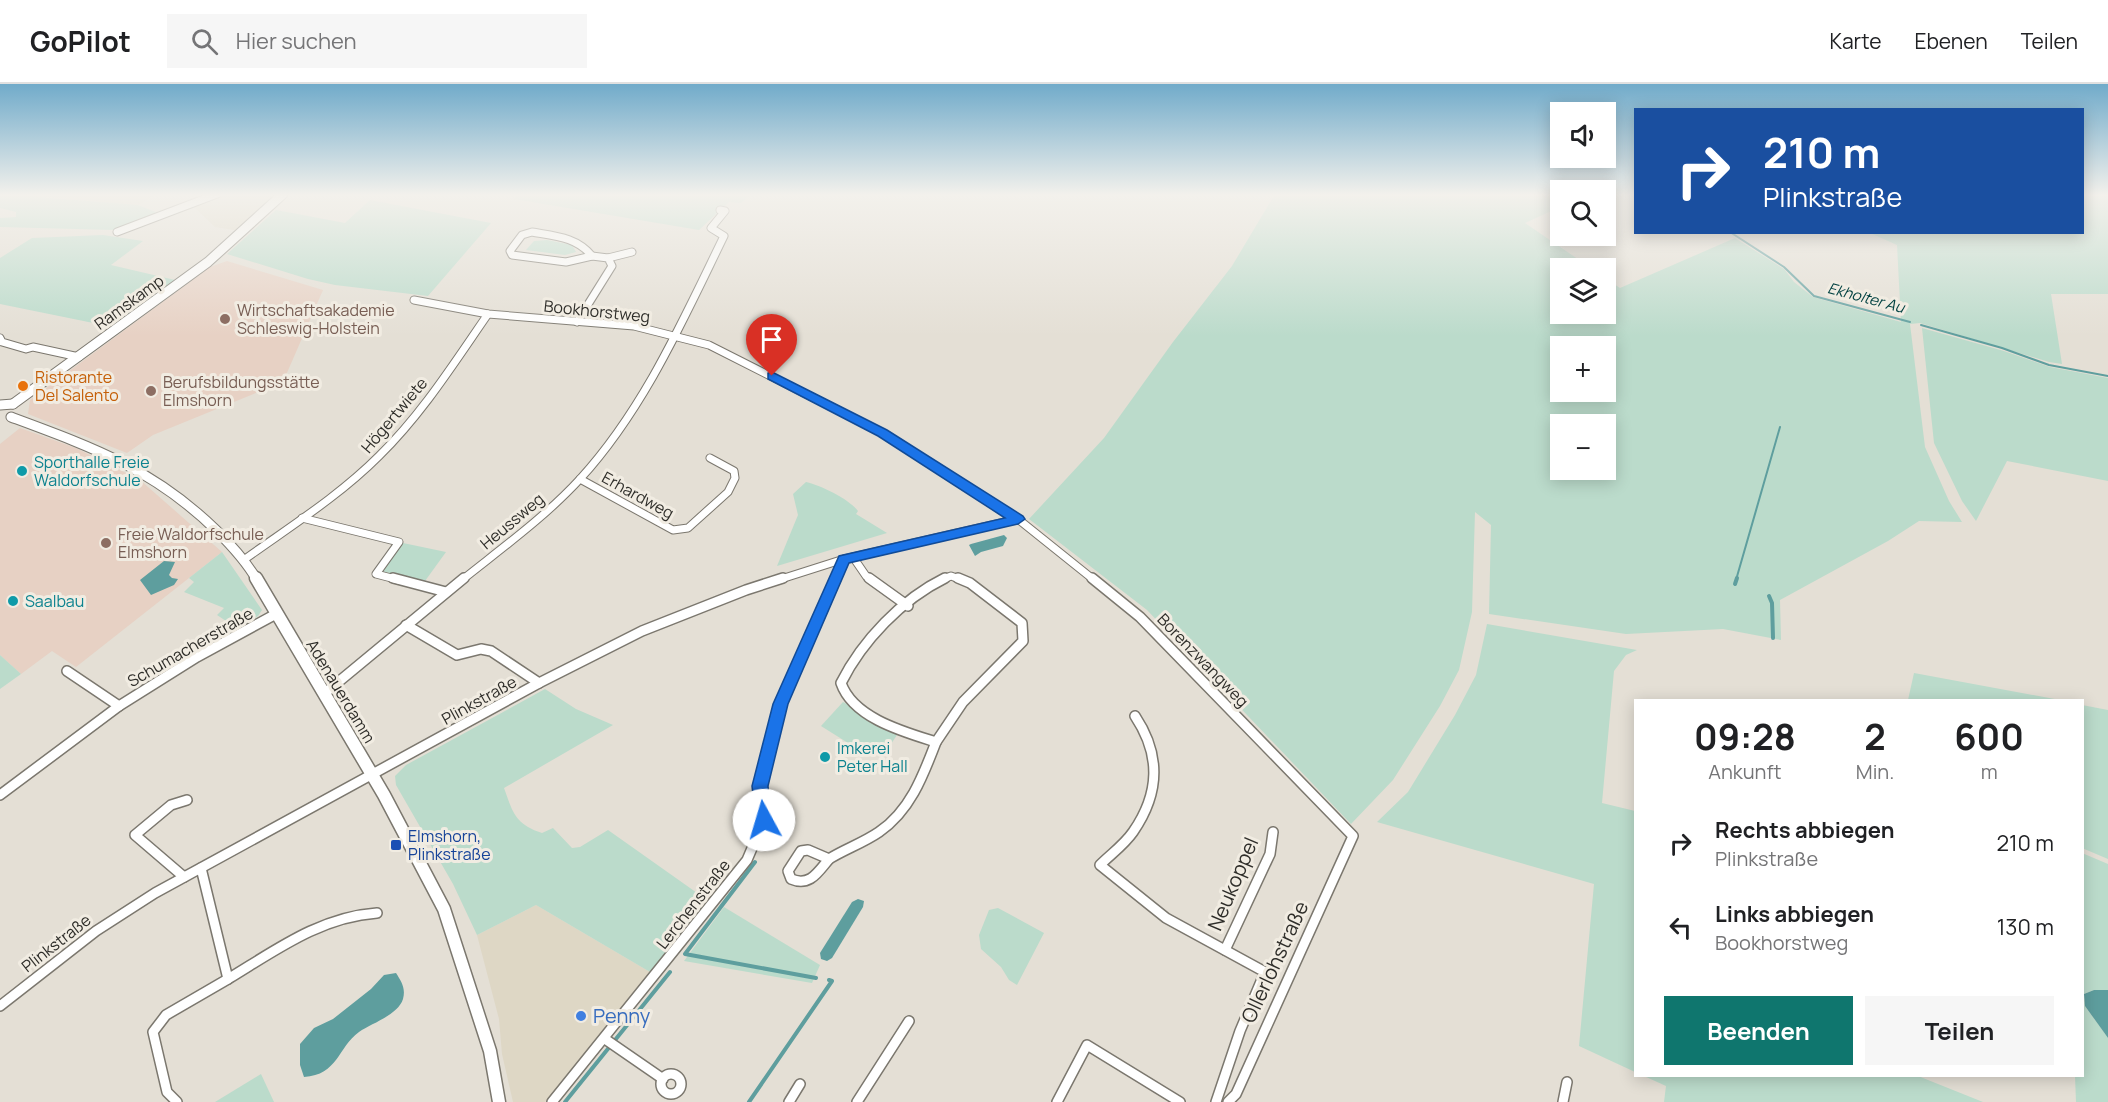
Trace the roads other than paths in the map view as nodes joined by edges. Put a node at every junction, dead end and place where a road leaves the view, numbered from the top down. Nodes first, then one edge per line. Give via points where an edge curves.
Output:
1 (231, 242) edge
2 (517, 242) edge
3 (576, 242) edge
4 (721, 242) edge
5 (632, 252) dead end
6 (591, 256) junction
7 (608, 258) junction
8 (414, 300) dead end
9 (488, 314) junction
10 (577, 322) junction
11 (676, 335) junction
12 (0, 338) edge
13 (79, 357) junction
14 (13, 404) junction
15 (0, 405) edge
16 (6, 419) edge
17 (710, 458) dead end
18 (580, 479) junction
19 (302, 518) junction
20 (1018, 519) junction
21 (848, 558) junction
22 (245, 559) junction
23 (446, 592) junction
24 (908, 606) junction
25 (276, 614) junction
26 (406, 625) junction
27 (66, 671) dead end
28 (539, 683) junction
29 (325, 693) junction
30 (119, 706) junction
31 (1135, 716) dead end
32 (936, 742) junction
33 (372, 776) junction
34 (0, 795) edge
35 (187, 800) dead end
36 (1273, 832) dead end
37 (1353, 836) joint
38 (829, 859) junction
39 (201, 868) junction
40 (184, 877) junction
41 (377, 913) dead end
42 (1225, 950) junction
43 (228, 979) junction
44 (0, 1006) edge
45 (909, 1021) dead end
46 (605, 1040) junction
47 (663, 1079) dead end
48 (1567, 1082) dead end
49 (800, 1084) dead end
50 (177, 1102) edge
51 (499, 1102) edge
52 (552, 1102) edge
53 (789, 1102) edge
54 (857, 1102) edge
55 (1057, 1102) edge
56 (1180, 1102) edge
57 (1216, 1102) edge
58 (1228, 1102) edge
59 (1563, 1102) edge

1 - 13 street, Ramskamp
2 - 6 street via 510,251 512,255 566,262
3 - 6 street
4 - 11 street, Heussweg
5 - 7 street
6 - 7 street
7 - 10 street via 612,267
8 - 9 street, Bookhorstweg
9 - 10 street, Bookhorstweg
9 - 19 street, Högertwiete via 391,443 363,472
10 - 11 street, Bookhorstweg via 634,326
11 - 18 street, Heussweg via 648,388
11 - 20 street, Bookhorstweg via 709,345 883,433
12 - 13 street via 26,349 33,347
13 - 14 street, Ramskamp
14 - 15 street
14 - 16 street, Adenauerdamm via 17,408
16 - 22 street, Adenauerdamm via 85,444 151,477 193,508
17 - 18 street, Erhardweg via 734,471 735,478 728,492 688,528 673,530
18 - 23 street, Heussweg via 536,521
19 - 22 street, Högertwiete
19 - 23 street via 399,542 376,574
20 - 21 street, Plinkstraße
20 - 37 street, Borenzwangweg via 1140,617
21 - 24 street
21 - 28 street, Plinkstraße via 746,590 642,631
21 - 46 street, Lerchenstraße via 781,704 760,786 764,820 747,860
22 - 25 street, Adenauerdamm
23 - 26 street, Heussweg
24 - 32 street via 870,639 845,674 841,692 876,718
24 - 32 street via 951,576 970,583 1023,623 1023,641 963,702
25 - 29 street, Adenauerdamm
25 - 30 street, Schumacherstraße
26 - 28 street via 457,655 488,650
26 - 29 street, Heussweg
27 - 30 street, Schumacherstraße
28 - 33 street, Plinkstraße
29 - 33 street, Adenauerdamm
30 - 34 street, Schumacherstraße
31 - 42 street via 1152,742 1156,765 1151,794 1132,833 1100,865 1166,918
32 - 38 street via 905,809 876,834
33 - 39 street, Plinkstraße
33 - 51 street, Adenauerdamm via 444,909 490,1051
35 - 40 street via 171,805 135,835
36 - 42 street, Neukoppel via 1270,854
37 - 58 street, Ollerlohstraße via 1236,1094
38 - 38 street via 801,851 788,872 791,879 800,883 811,880
39 - 40 street, Plinkstraße
39 - 43 street
40 - 44 street, Plinkstraße via 125,910
41 - 43 street via 359,913 322,924
42 - 57 street, Ollerlohstraße via 1265,972
43 - 50 street via 166,1015 153,1032 167,1092
45 - 54 street
46 - 47 street
46 - 52 street, Lerchenstraße
48 - 59 street
49 - 53 street
55 - 56 street via 1087,1045

